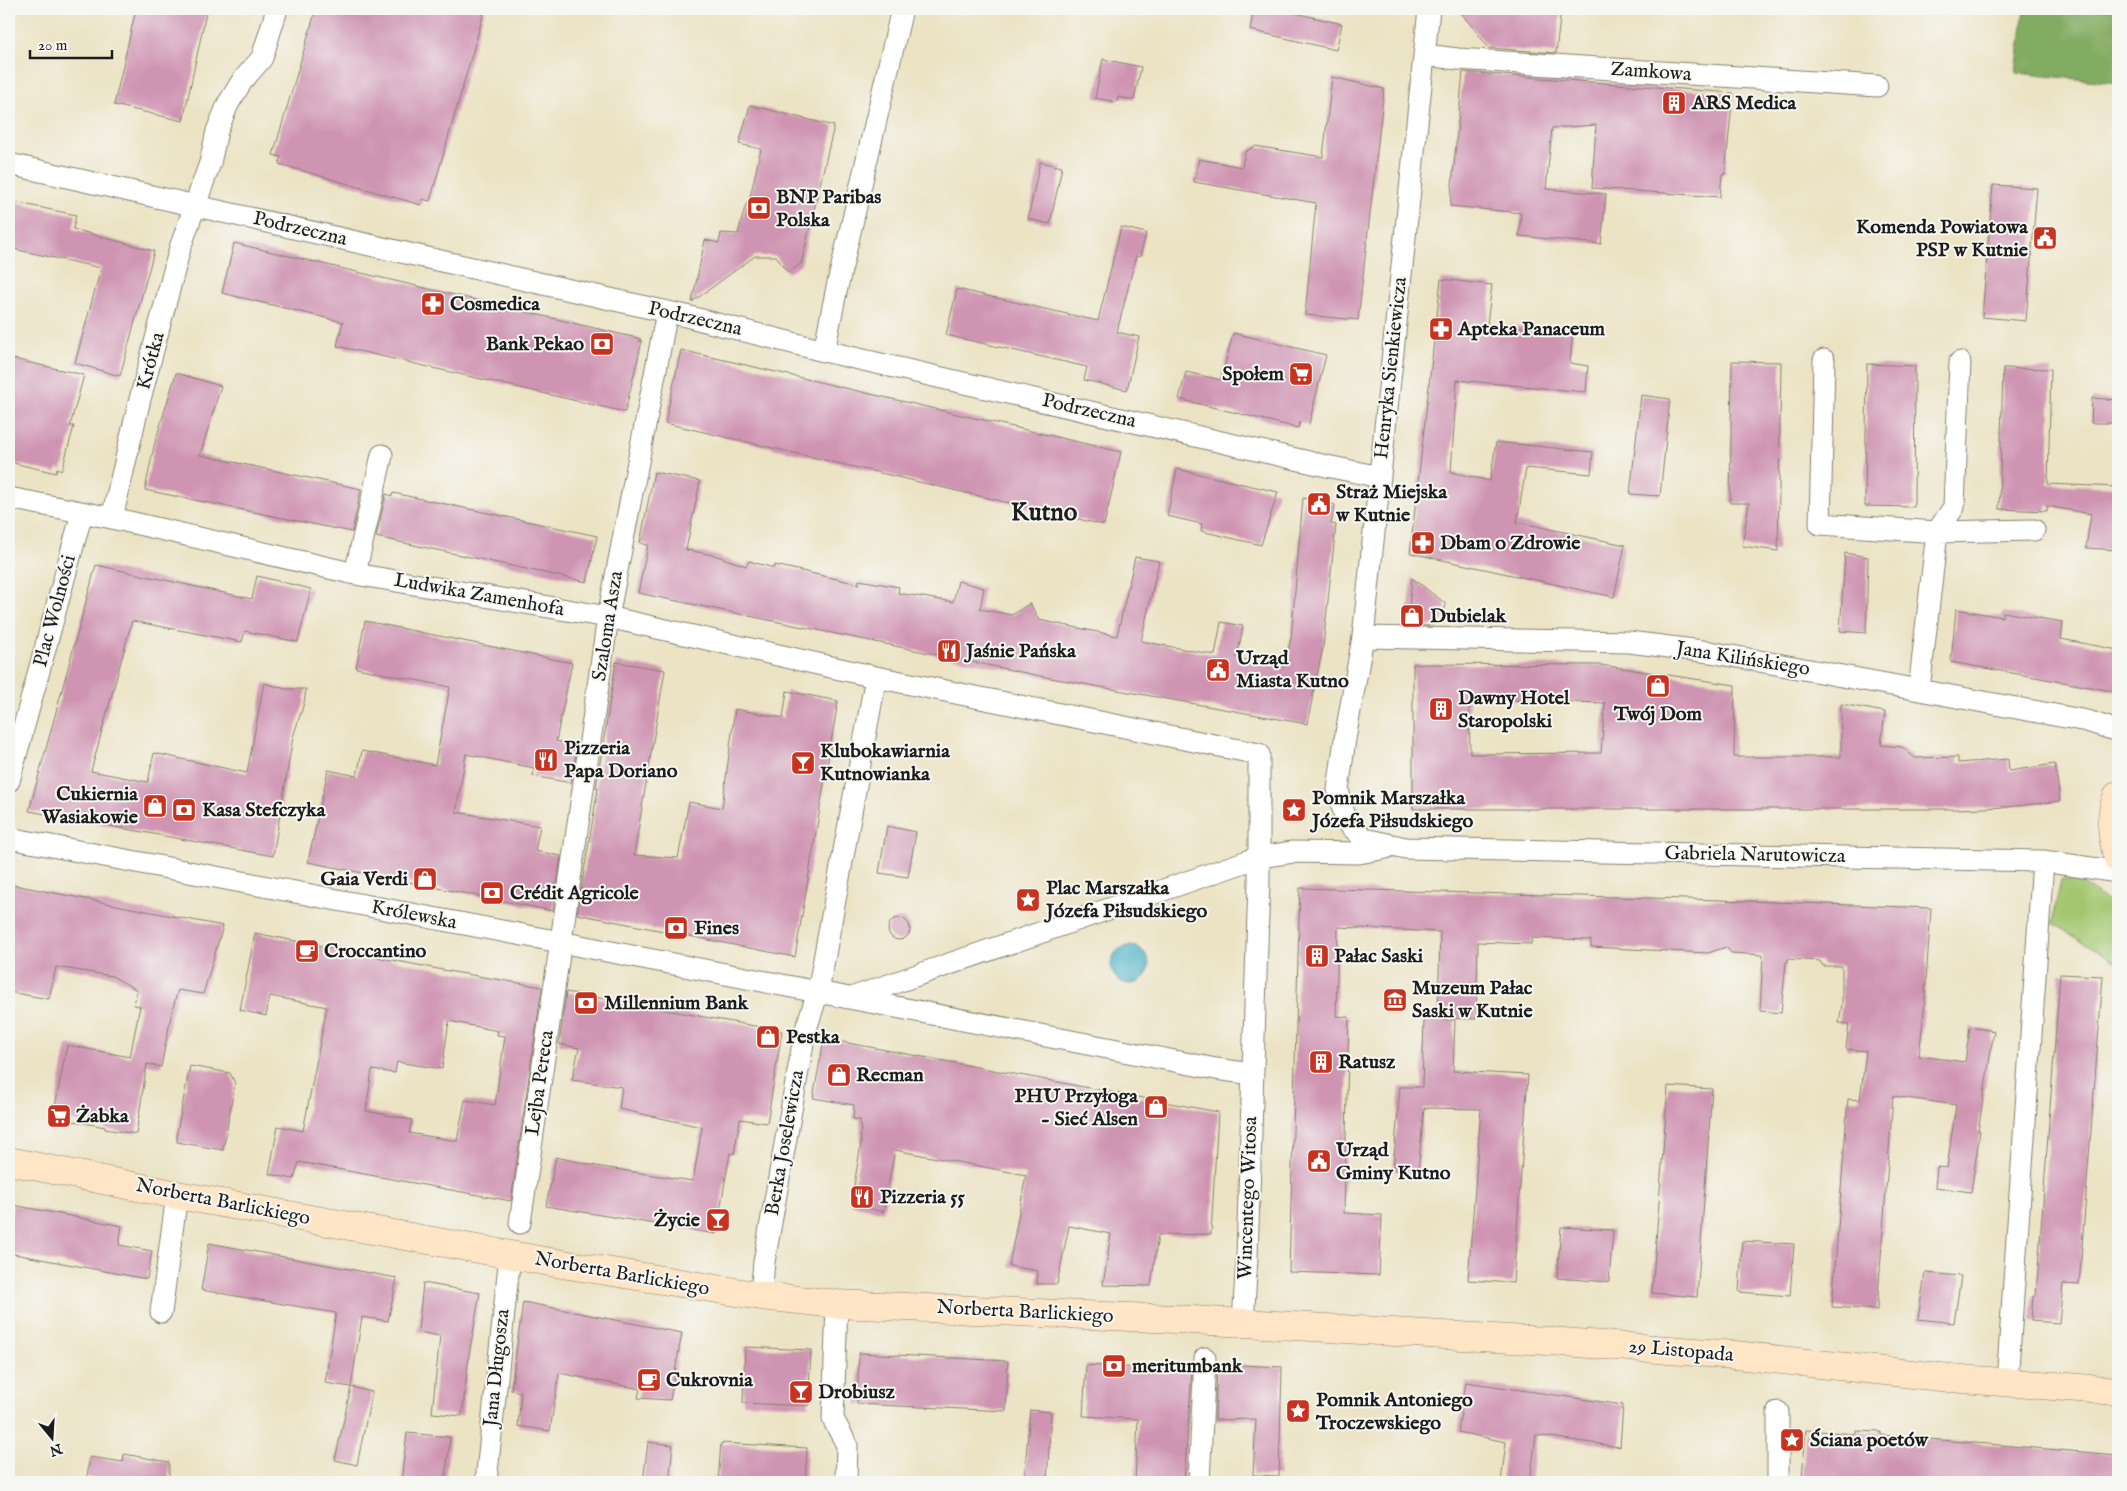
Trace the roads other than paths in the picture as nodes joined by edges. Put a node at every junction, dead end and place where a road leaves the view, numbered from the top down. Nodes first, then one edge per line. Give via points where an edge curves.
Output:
1 (277, 9) edge
2 (902, 9) edge
3 (1429, 9) edge
4 (1424, 55) junction
5 (1877, 86) dead end
6 (9, 164) edge
7 (196, 205) junction
8 (667, 312) junction
9 (824, 351) junction
10 (1824, 360) dead end
11 (1960, 362) dead end
12 (382, 455) dead end
13 (1380, 477) junction
14 (9, 498) edge
15 (82, 513) junction
16 (112, 518) junction
17 (2034, 530) dead end
18 (1937, 532) junction
19 (355, 574) junction
20 (608, 617) junction
21 (1363, 637) junction
22 (876, 677) junction
23 (1919, 690) junction
24 (2118, 731) edge
25 (9, 781) edge
26 (2118, 795) edge
27 (9, 838) edge
28 (1391, 846) junction
29 (1258, 857) junction
30 (2118, 859) edge
31 (2043, 861) junction
32 (2118, 872) edge
33 (560, 942) junction
34 (818, 992) junction
35 (851, 998) junction
36 (1252, 1074) junction
37 (9, 1160) edge
38 (177, 1195) junction
39 (520, 1223) dead end
40 (510, 1255) junction
41 (761, 1296) junction
42 (837, 1304) junction
43 (161, 1312) dead end
44 (1243, 1323) junction
45 (1205, 1358) dead end
46 (2007, 1382) junction
47 (2118, 1391) edge
48 (1778, 1412) dead end
49 (486, 1482) edge
50 (846, 1482) edge
51 (1198, 1482) edge
52 (1778, 1482) edge

1 - 7 street, Krótka via 262,58 228,104
2 - 9 street
3 - 4 street, Henryka Sienkiewicza
4 - 5 street, Zamkowa
4 - 13 street, Henryka Sienkiewicza
6 - 7 street, Podrzeczna
7 - 8 street, Podrzeczna
7 - 16 street, Krótka via 180,248
8 - 9 street, Podrzeczna
8 - 20 street, Szaloma Asza
9 - 13 street, Podrzeczna
10 - 18 street via 1820,524
11 - 18 street via 1954,507
12 - 19 street
13 - 21 street, Henryka Sienkiewicza
14 - 15 street
15 - 16 street, Ludwika Zamenhofa
15 - 25 street, Plac Wolności
16 - 19 street, Ludwika Zamenhofa
17 - 18 street
18 - 23 street
19 - 20 street, Ludwika Zamenhofa
20 - 22 street, Ludwika Zamenhofa
20 - 33 street, Szaloma Asza
21 - 23 street, Jana Kilińskiego via 1629,642 1710,652
21 - 28 street, Henryka Sienkiewicza via 1338,790 1346,821 1364,840
22 - 29 street via 1259,754
22 - 34 street
23 - 24 street, Jana Kilińskiego via 2087,721
26 - 30 street via 2111,834
27 - 33 street, Królewska
28 - 29 street via 1359,853 1293,852
28 - 31 street, Gabriela Narutowicza
29 - 35 street
29 - 36 street
31 - 32 street, Gabriela Narutowicza
31 - 46 street
33 - 34 street, Królewska
33 - 39 street, Lejba Pereca
34 - 35 street
34 - 41 street, Berka Joselewicza via 805,1032 764,1262
35 - 36 street
36 - 44 street, Wincentego Witosa
37 - 38 street, Norberta Barlickiego
38 - 40 street, Norberta Barlickiego
38 - 43 street
40 - 41 street, Norberta Barlickiego
40 - 49 street, Jana Długosza
41 - 42 street, Norberta Barlickiego
42 - 44 street, Norberta Barlickiego
42 - 50 street via 832,1419 847,1445
44 - 46 street, 29 Listopada via 1563,1342
45 - 51 street
46 - 47 street, 29 Listopada
48 - 52 street

